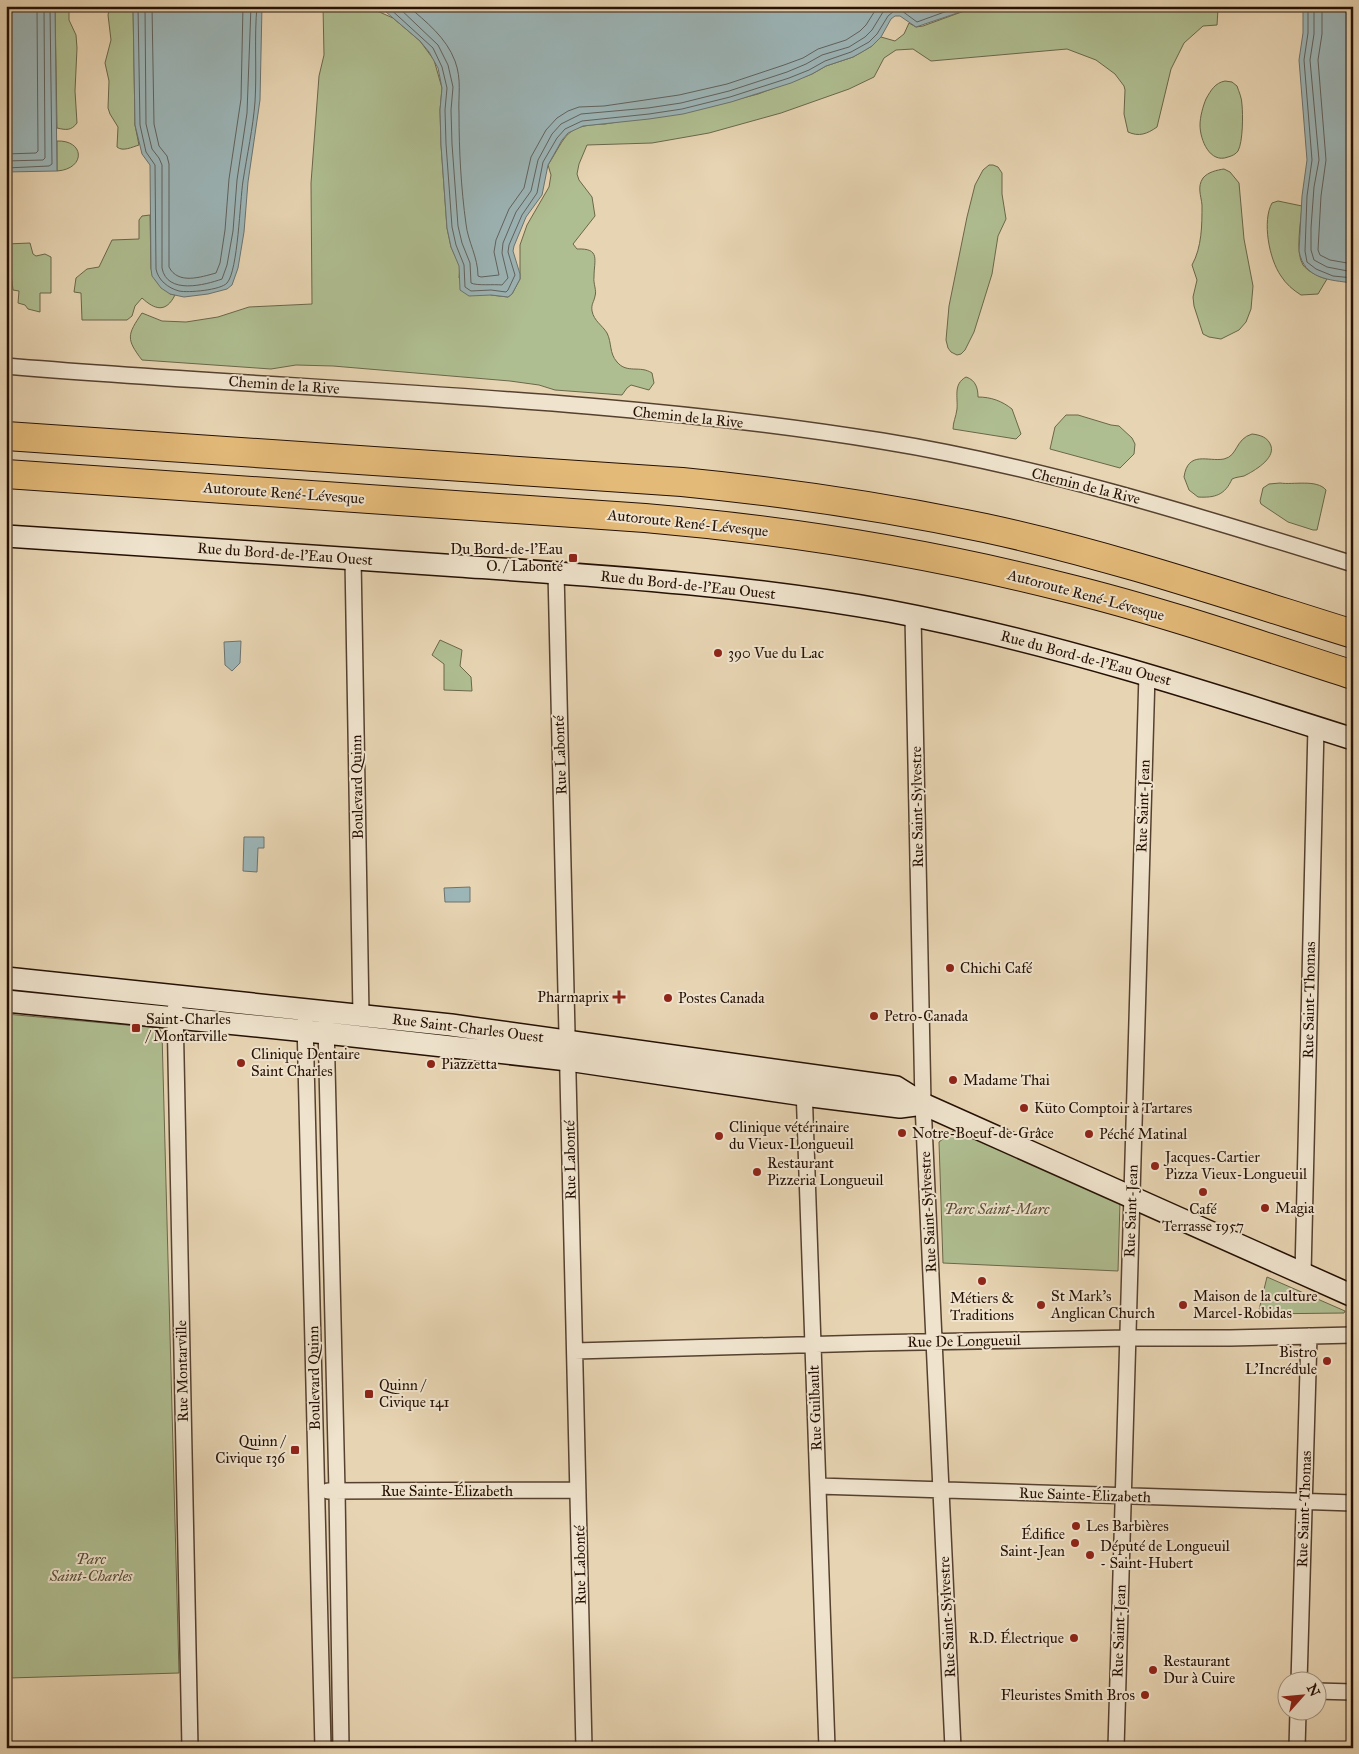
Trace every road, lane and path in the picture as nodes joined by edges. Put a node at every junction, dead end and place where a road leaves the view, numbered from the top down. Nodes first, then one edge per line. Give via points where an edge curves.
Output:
1 (6, 366) edge
2 (6, 436) edge
3 (6, 474) edge
4 (6, 536) edge
5 (353, 559) junction
6 (1353, 564) edge
7 (556, 572) junction
8 (914, 616) junction
9 (1353, 634) edge
10 (1146, 674) junction
11 (1353, 675) edge
12 (1316, 727) junction
13 (1353, 739) edge
14 (6, 978) edge
15 (176, 995) junction
16 (6, 1001) edge
17 (316, 1010) junction
18 (361, 1014) junction
19 (174, 1018) junction
20 (316, 1032) junction
21 (568, 1050) junction
22 (804, 1079) junction
23 (923, 1104) junction
24 (1132, 1196) junction
25 (1303, 1274) junction
26 (1353, 1296) edge
27 (1353, 1334) edge
28 (1309, 1336) junction
29 (1128, 1338) junction
30 (934, 1342) junction
31 (813, 1344) junction
32 (575, 1351) junction
33 (818, 1486) junction
34 (578, 1490) junction
35 (941, 1490) junction
36 (317, 1491) junction
37 (337, 1491) junction
38 (1123, 1496) junction
39 (1304, 1501) junction
40 (1353, 1503) edge
41 (1299, 1672) edge
42 (1326, 1691) edge
43 (1353, 1692) edge
44 (1298, 1722) edge
45 (190, 1748) edge
46 (324, 1748) edge
47 (341, 1748) edge
48 (584, 1748) edge
49 (827, 1748) edge
50 (953, 1748) edge
51 (1116, 1748) edge
52 (1297, 1748) edge

1 - 6 street, Chemin de la Rive via 599,408 856,437 1064,479
2 - 9 highway via 663,480 835,500 977,527 1091,554
3 - 11 highway, Autoroute René-Lévesque via 599,514 817,538 958,563 1063,587
4 - 5 street, Rue du Bord-de-l'Eau Ouest
5 - 7 street, Rue du Bord-de-l'Eau Ouest
5 - 18 street, Boulevard Quinn
7 - 8 street, Rue du Bord-de-l'Eau Ouest via 753,590
7 - 21 street, Rue Labonté
8 - 10 street, Rue du Bord-de-l'Eau Ouest via 1002,635
8 - 23 street, Rue Saint-Sylvestre
10 - 12 street, Rue du Bord-de-l'Eau Ouest
10 - 24 street, Rue Saint-Jean
12 - 13 street, Rue du Bord-de-l'Eau Ouest
12 - 25 street, Rue Saint-Thomas
14 - 15 street, Rue Saint-Charles Ouest
15 - 17 street, Rue Saint-Charles Ouest
15 - 19 street, Rue Montarville
16 - 19 street, Rue Saint-Charles Ouest
17 - 18 street, Rue Saint-Charles Ouest
17 - 20 street, Boulevard Quinn
17 - 20 street, Boulevard Quinn
18 - 21 street, Rue Saint-Charles Ouest
19 - 20 street, Rue Saint-Charles Ouest
19 - 45 street, Rue Montarville
20 - 21 street, Rue Saint-Charles Ouest
20 - 36 street, Boulevard Quinn
20 - 37 street, Boulevard Quinn
21 - 22 street, Rue Saint-Charles Ouest
21 - 32 street, Rue Labonté
22 - 23 street, Rue Saint-Charles Ouest via 896,1087
22 - 31 street, Rue Guilbault
23 - 24 street, Rue Saint-Charles Ouest
23 - 30 street, Rue Saint-Sylvestre
24 - 25 street, Rue Saint-Charles Ouest
24 - 29 street, Rue Saint-Jean
25 - 26 street, Rue Saint-Charles Ouest
27 - 28 street, Rue De Longueuil
28 - 29 street, Rue De Longueuil
28 - 39 street, Rue Saint-Thomas
29 - 30 street, Rue De Longueuil
29 - 38 street, Rue Saint-Jean
30 - 31 street, Rue De Longueuil
30 - 35 street, Rue Saint-Sylvestre
31 - 32 street, Rue De Longueuil
31 - 33 street, Rue Guilbault
32 - 34 street, Rue Labonté
33 - 35 street, Rue Sainte-Élizabeth
33 - 49 street, Rue Guilbault
34 - 37 street, Rue Sainte-Élizabeth
34 - 48 street, Rue Labonté
35 - 38 street, Rue Sainte-Élizabeth
35 - 50 street, Rue Saint-Sylvestre
36 - 37 street, Rue Sainte-Élizabeth
36 - 46 street, Boulevard Quinn
37 - 47 street, Boulevard Quinn
38 - 39 street, Rue Sainte-Élizabeth
38 - 51 street, Rue Saint-Jean
39 - 40 street, Rue Sainte-Élizabeth
39 - 41 street, Rue Saint-Thomas
42 - 43 street
44 - 52 street

